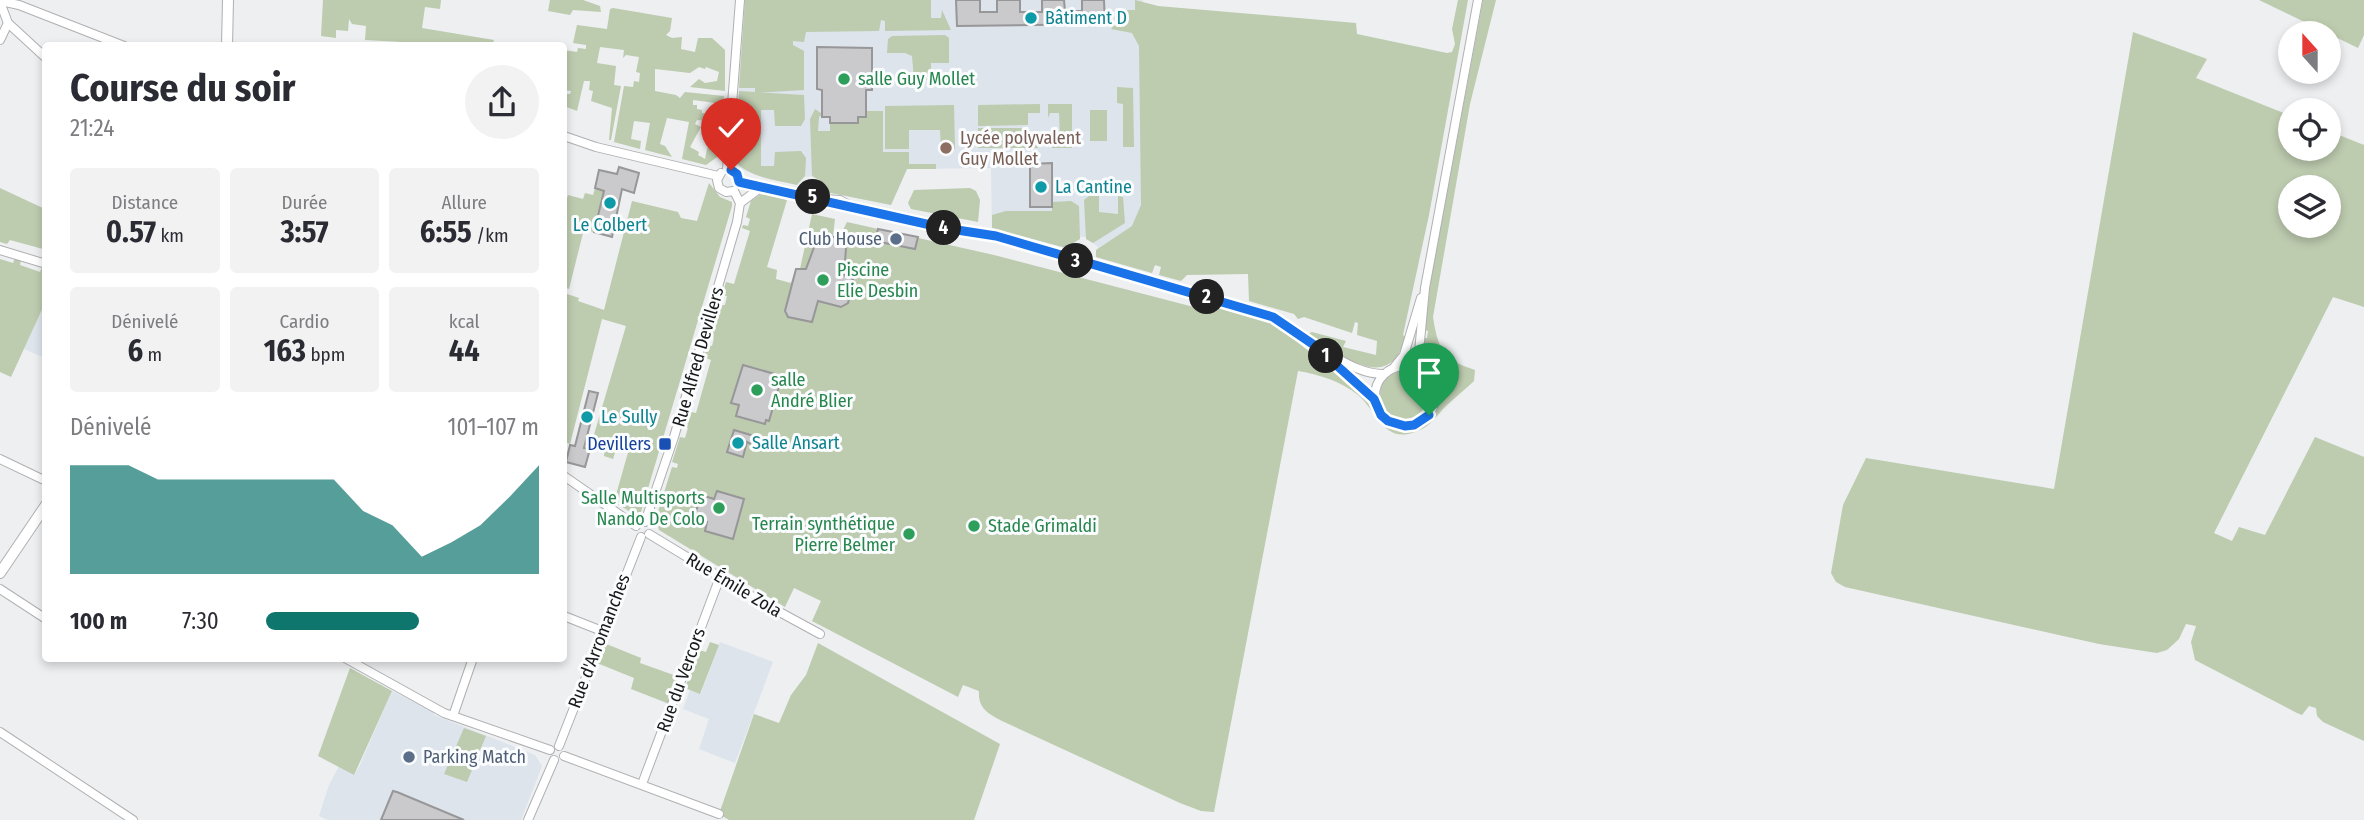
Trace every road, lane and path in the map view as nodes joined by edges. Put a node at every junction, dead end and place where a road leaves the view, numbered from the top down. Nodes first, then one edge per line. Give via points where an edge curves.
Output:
1 (228, 0) edge
2 (740, 0) edge
3 (1478, 0) edge
4 (0, 1) edge
5 (8, 23) junction
6 (0, 40) edge
7 (114, 42) edge
8 (227, 42) edge
9 (42, 54) edge
10 (567, 137) edge
11 (727, 170) junction
12 (718, 176) junction
13 (739, 182) junction
14 (763, 186) junction
15 (734, 191) junction
16 (740, 203) junction
17 (0, 250) edge
18 (42, 263) edge
19 (1424, 288) junction
20 (1314, 345) junction
21 (1393, 368) junction
22 (1423, 372) junction
23 (1383, 374) junction
24 (1374, 399) junction
25 (0, 459) edge
26 (567, 478) edge
27 (42, 479) edge
28 (42, 510) edge
29 (641, 524) junction
30 (645, 536) junction
31 (4, 560) edge
32 (0, 573) edge
33 (720, 577) junction
34 (0, 589) edge
35 (42, 616) edge
36 (567, 617) edge
37 (603, 631) junction
38 (820, 634) dead end
39 (352, 662) edge
40 (472, 662) edge
41 (453, 716) junction
42 (0, 732) edge
43 (559, 746) junction
44 (550, 750) junction
45 (564, 757) junction
46 (554, 760) junction
47 (642, 784) junction
48 (719, 814) dead end
49 (133, 820) edge
50 (528, 820) edge

1 - 8 street
2 - 11 street
3 - 19 street
4 - 5 street
4 - 7 street
5 - 6 street
5 - 9 street
10 - 12 street
11 - 12 street
11 - 13 street via 734,172
12 - 15 street via 719,188
13 - 14 street
13 - 15 street
14 - 16 street
14 - 20 street via 996,236 1244,308 1280,321
15 - 16 street
16 - 29 street, Rue Alfred Devillers via 674,437
17 - 18 street
19 - 21 street via 1404,355
19 - 22 street via 1419,352
20 - 23 street via 1356,368
20 - 24 street
21 - 22 street via 1409,366
21 - 23 street
22 - 24 street via 1432,383 1435,398 1422,421 1405,426 1388,421
23 - 24 street
25 - 27 street
26 - 29 street
28 - 31 street
29 - 30 street via 636,533
29 - 30 street via 651,528
30 - 33 street, Rue Émile Zola
30 - 37 street, Rue d'Arromanches
31 - 32 street
33 - 38 street, Rue Émile Zola
33 - 47 street, Rue du Vercors
34 - 35 street
36 - 37 street
37 - 43 street, Rue d'Arromanches
39 - 41 street
40 - 41 street
41 - 44 street
42 - 49 street
43 - 44 street
43 - 45 street
44 - 46 street
45 - 46 street
45 - 47 street
46 - 50 street
47 - 48 street

